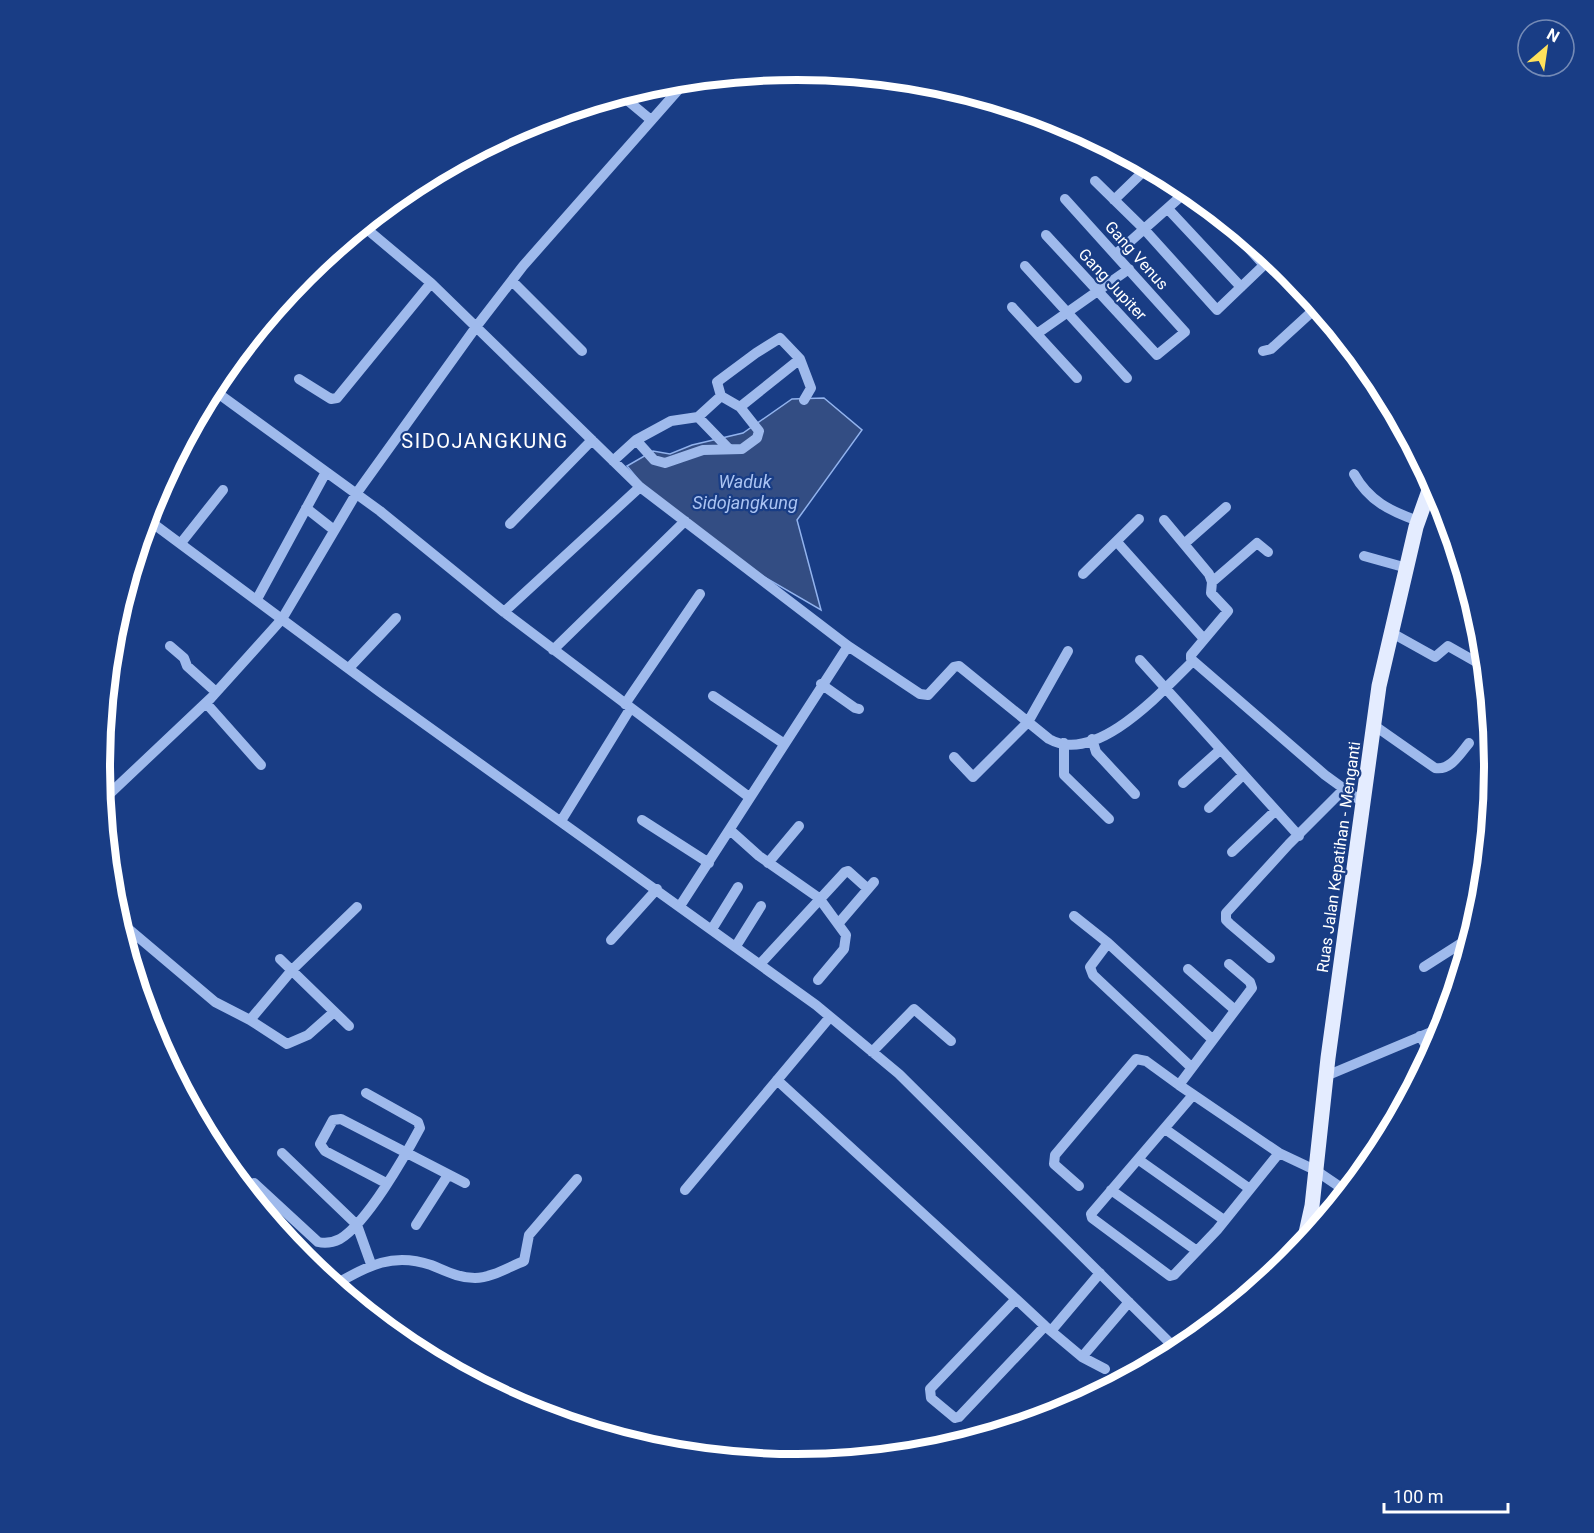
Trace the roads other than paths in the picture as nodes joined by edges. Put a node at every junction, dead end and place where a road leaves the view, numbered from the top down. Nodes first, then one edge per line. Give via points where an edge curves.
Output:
1 (678, 90) edge
2 (629, 101) edge
3 (651, 120) junction
4 (1142, 173) edge
5 (1095, 182) dead end
6 (1181, 197) edge
7 (1065, 199) dead end
8 (1114, 200) junction
9 (1168, 209) junction
10 (368, 230) edge
11 (1143, 230) junction
12 (1046, 235) dead end
13 (1253, 252) edge
14 (1116, 254) junction
15 (1025, 266) dead end
16 (1129, 269) junction
17 (512, 281) junction
18 (430, 283) junction
19 (1241, 287) junction
20 (1099, 291) junction
21 (1012, 307) dead end
22 (1311, 311) edge
23 (1069, 314) junction
24 (476, 327) junction
25 (1038, 333) junction
26 (582, 351) dead end
27 (1263, 351) dead end
28 (1157, 355) joint
29 (800, 359) junction
30 (1077, 378) dead end
31 (1126, 378) dead end
32 (299, 379) dead end
33 (220, 394) edge
34 (721, 396) junction
35 (804, 400) dead end
36 (740, 407) junction
37 (698, 417) junction
38 (592, 440) junction
39 (636, 440) junction
40 (729, 449) junction
41 (613, 461) junction
42 (326, 472) junction
43 (1354, 474) dead end
44 (640, 487) junction
45 (223, 490) dead end
46 (356, 494) junction
47 (1429, 496) edge
48 (1226, 507) dead end
49 (306, 508) junction
50 (1138, 519) dead end
51 (1164, 520) dead end
52 (685, 521) junction
53 (1418, 521) junction
54 (154, 524) edge
55 (510, 524) dead end
56 (334, 530) junction
57 (1117, 542) junction
58 (181, 543) junction
59 (1185, 544) junction
60 (1268, 552) dead end
61 (1364, 556) dead end
62 (1407, 568) junction
63 (1083, 574) dead end
64 (1212, 582) junction
65 (700, 594) dead end
66 (256, 599) junction
67 (504, 612) junction
68 (396, 618) dead end
69 (282, 619) junction
70 (1392, 633) junction
71 (1204, 639) junction
72 (170, 646) dead end
73 (848, 646) junction
74 (553, 650) junction
75 (1068, 651) dead end
76 (1140, 660) dead end
77 (1193, 661) junction
78 (1476, 662) edge
79 (349, 668) junction
80 (821, 684) junction
81 (1164, 689) junction
82 (216, 692) junction
83 (713, 696) dead end
84 (206, 703) junction
85 (628, 707) junction
86 (859, 709) dead end
87 (1028, 722) junction
88 (1375, 726) junction
89 (1092, 739) junction
90 (783, 743) junction
91 (1469, 743) dead end
92 (1064, 744) junction
93 (1220, 750) junction
94 (954, 757) dead end
95 (261, 765) dead end
96 (1243, 775) junction
97 (1183, 783) dead end
98 (1344, 789) junction
99 (111, 793) edge
100 (1135, 794) dead end
101 (749, 797) junction
102 (1365, 804) junction
103 (1209, 808) dead end
104 (1275, 811) junction
105 (1109, 819) dead end
106 (642, 820) dead end
107 (561, 821) junction
108 (799, 826) dead end
109 (730, 830) junction
110 (1299, 836) junction
111 (1232, 852) dead end
112 (709, 863) junction
113 (768, 863) junction
114 (738, 886) dead end
115 (657, 889) junction
116 (822, 901) junction
117 (680, 906) junction
118 (761, 906) dead end
119 (357, 907) dead end
120 (1074, 916) dead end
121 (838, 924) junction
122 (712, 929) junction
123 (130, 930) edge
124 (611, 940) dead end
125 (1108, 943) junction
126 (1461, 943) edge
127 (736, 946) junction
128 (280, 958) dead end
129 (1269, 958) dead end
130 (761, 963) junction
131 (1229, 964) dead end
132 (1424, 967) dead end
133 (1188, 969) dead end
134 (292, 970) junction
135 (818, 980) dead end
136 (1235, 1010) junction
137 (334, 1012) junction
138 (830, 1017) junction
139 (250, 1020) junction
140 (349, 1026) dead end
141 (1431, 1032) edge
142 (1420, 1036) junction
143 (1212, 1039) junction
144 (951, 1041) dead end
145 (1425, 1044) edge
146 (872, 1052) junction
147 (1191, 1066) junction
148 (1326, 1076) junction
149 (777, 1080) junction
150 (1179, 1085) junction
151 (366, 1093) dead end
152 (1193, 1095) junction
153 (1165, 1129) junction
154 (282, 1153) dead end
155 (406, 1153) junction
156 (1279, 1153) junction
157 (1139, 1160) junction
158 (1315, 1170) junction
159 (448, 1175) junction
160 (577, 1179) dead end
161 (254, 1183) dead end
162 (386, 1183) junction
163 (465, 1183) dead end
164 (1079, 1186) dead end
165 (1340, 1187) edge
166 (1250, 1189) junction
167 (684, 1190) dead end
168 (1111, 1190) junction
169 (1224, 1220) junction
170 (357, 1225) junction
171 (416, 1225) dead end
172 (1307, 1226) edge
173 (1197, 1251) junction
174 (371, 1264) junction
175 (1100, 1273) junction
176 (342, 1281) edge
177 (1016, 1299) junction
178 (1129, 1302) junction
179 (1048, 1329) junction
180 (1171, 1343) edge
181 (1082, 1357) junction
182 (1105, 1369) dead end

1 - 3 street
2 - 3 street
3 - 17 street
4 - 8 street
5 - 8 street
6 - 9 street
7 - 14 street, Gang Venus
8 - 11 street
9 - 11 street
9 - 19 street
10 - 18 street
11 - 14 street
11 - 19 street via 1216,309
12 - 20 street, Gang Jupiter
13 - 19 street via 1264,265
14 - 16 street, Gang Venus
15 - 23 street
16 - 20 street
16 - 28 street, Gang Venus via 1185,332
17 - 24 street
17 - 26 street
18 - 24 street
18 - 32 street via 338,398 331,399
20 - 23 street
20 - 28 street, Gang Jupiter
21 - 25 street
22 - 27 street via 1271,349
23 - 25 street
23 - 31 street
24 - 38 street
24 - 46 street
25 - 30 street
29 - 34 street via 778,339 717,382
29 - 35 street via 811,388
29 - 36 street
33 - 42 street
34 - 36 street
34 - 37 street
36 - 40 street via 759,431 758,435 742,448
37 - 39 street via 671,421
37 - 40 street
38 - 41 street
38 - 55 street
39 - 40 street via 660,463 703,450
39 - 41 street
41 - 44 street
42 - 46 street
42 - 49 street
43 - 53 street via 1381,506
44 - 52 street
44 - 67 street
45 - 58 street
46 - 56 street
46 - 67 street
47 - 53 main road, Ruas Jalan Kepatihan - Menganti
48 - 59 street
49 - 56 street
49 - 66 street
50 - 57 street
51 - 59 street
52 - 73 street
52 - 74 street
53 - 62 main road, Ruas Jalan Kepatihan - Menganti
54 - 58 street
56 - 69 street
57 - 63 street
57 - 71 street
58 - 66 street
59 - 64 street
60 - 64 street via 1257,543
61 - 62 street
62 - 70 main road, Ruas Jalan Kepatihan - Menganti
64 - 71 street via 1211,593 1228,614
65 - 85 street
66 - 69 street
67 - 74 street
68 - 79 street
69 - 79 street
69 - 82 street
70 - 78 street via 1435,657 1448,646
70 - 88 main road, Ruas Jalan Kepatihan - Menganti via 1379,686
71 - 77 street via 1191,656
72 - 82 street
73 - 80 street
73 - 87 street via 921,694 928,695 959,666
74 - 85 street
75 - 87 street
76 - 81 street
77 - 81 street
77 - 98 street
79 - 107 street
80 - 86 street
80 - 90 street
81 - 89 street via 1134,718
81 - 93 street
82 - 84 street
83 - 90 street
84 - 95 street
84 - 99 street
85 - 101 street
85 - 107 street
87 - 92 street via 1049,740
87 - 94 street via 973,777
88 - 91 street via 1442,770
88 - 102 main road, Ruas Jalan Kepatihan - Menganti
89 - 92 street
89 - 100 street via 1096,752
90 - 101 street
92 - 105 street via 1064,775
93 - 96 street
93 - 97 street
96 - 103 street
96 - 104 street
98 - 102 street
98 - 110 street
101 - 109 street
102 - 148 main road, Ruas Jalan Kepatihan - Menganti
104 - 110 street
104 - 111 street
106 - 112 street
107 - 115 street
108 - 113 street
109 - 112 street
109 - 113 street
110 - 129 street via 1225,916
112 - 117 street
113 - 116 street
114 - 122 street
115 - 117 street
115 - 124 street
116 - 121 street
116 - 121 street via 848,872 871,886
116 - 130 street
117 - 122 street
118 - 127 street
119 - 134 street
120 - 125 street
121 - 135 street via 847,943
122 - 127 street
123 - 139 street via 215,1002
125 - 143 street
125 - 147 street via 1090,967 1093,975
126 - 132 street
127 - 130 street
128 - 134 street
130 - 138 street
131 - 136 street via 1252,986
133 - 136 street
134 - 137 street
134 - 139 street
136 - 143 street
137 - 139 street via 308,1035 287,1044
137 - 140 street
138 - 146 street
138 - 149 street
141 - 142 street
142 - 145 street
142 - 148 street
143 - 147 street
144 - 146 street via 914,1009
146 - 175 street
147 - 150 street
148 - 158 main road, Ruas Jalan Kepatihan - Menganti
149 - 167 street
149 - 177 street
150 - 152 street
150 - 164 street via 1146,1061 1136,1059 1055,1155 1054,1164
151 - 155 street via 418,1122 420,1128
152 - 153 street
152 - 156 street
153 - 157 street
153 - 166 street
154 - 170 street
155 - 159 street
155 - 162 street
155 - 162 street via 341,1119 333,1120 320,1144 325,1151
156 - 158 street
156 - 166 street
157 - 168 street
157 - 169 street
158 - 165 street
158 - 172 main road, Ruas Jalan Kepatihan - Menganti
159 - 163 street
159 - 171 street
160 - 174 street via 529,1235 524,1261 479,1278 460,1278 403,1258
161 - 170 street via 318,1242 328,1244 341,1239
162 - 170 street
166 - 169 street
168 - 173 street
168 - 173 street via 1093,1209 1092,1218 1170,1276
169 - 173 street
170 - 174 street
174 - 176 street
175 - 178 street
175 - 179 street
177 - 179 street
177 - 179 street via 930,1389 931,1398 955,1418 959,1417
178 - 180 street
178 - 181 street
179 - 181 street
181 - 182 street

